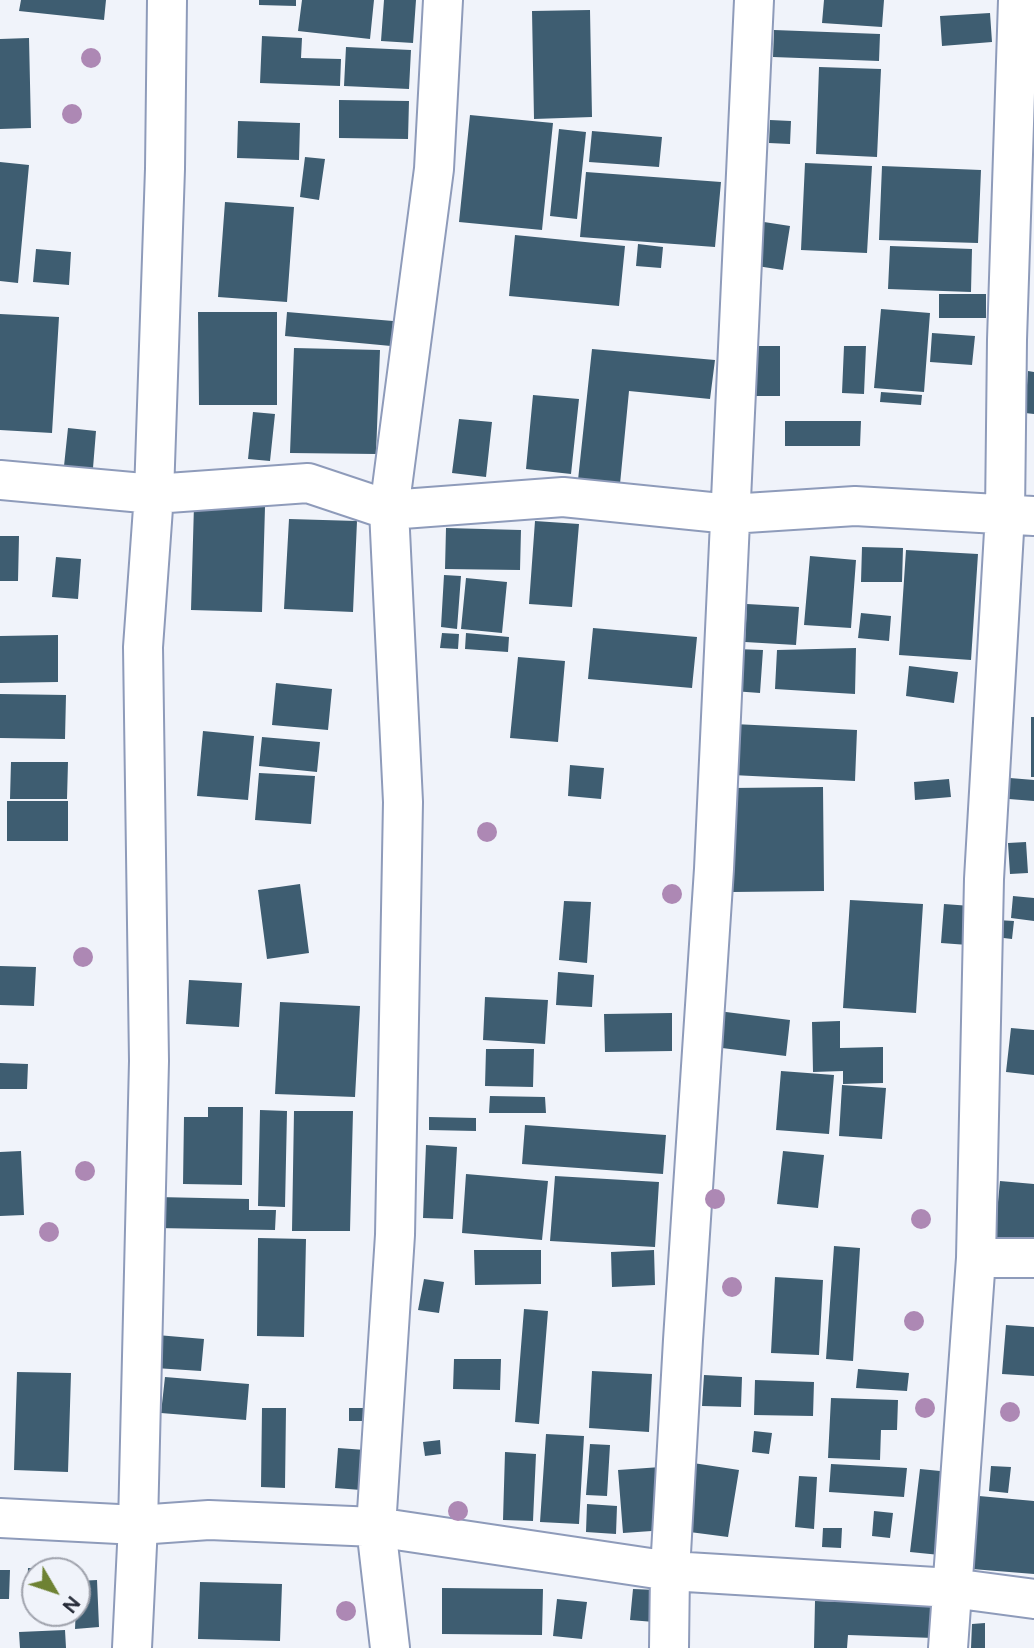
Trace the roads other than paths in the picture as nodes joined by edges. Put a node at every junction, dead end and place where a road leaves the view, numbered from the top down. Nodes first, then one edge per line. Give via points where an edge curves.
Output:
1 (167, 0) edge
2 (443, 0) edge
3 (754, 0) edge
4 (1018, 0) edge
5 (0, 480) edge
6 (154, 494) junction
7 (389, 510) junction
8 (730, 514) junction
9 (1019, 515) edge
10 (976, 1258) junction
11 (1034, 1258) edge
12 (0, 1518) edge
13 (138, 1525) junction
14 (376, 1527) junction
15 (670, 1571) junction
16 (952, 1588) junction
17 (1034, 1599) edge
18 (132, 1648) edge
19 (390, 1648) edge
20 (669, 1648) edge
21 (948, 1648) edge

1 - 6 street
2 - 7 street via 433,169
3 - 8 street
4 - 9 street via 1007,341
5 - 6 street
6 - 7 street via 308,483
6 - 13 street via 143,647 149,1061
7 - 8 street via 563,497
7 - 14 street via 403,802 395,1235
8 - 9 street via 855,506
8 - 15 street via 714,869
9 - 10 street via 984,880
10 - 11 street
10 - 16 street
12 - 13 street
13 - 14 street via 209,1520
13 - 18 street
14 - 15 street
14 - 19 street
15 - 16 street
15 - 20 street
16 - 17 street
16 - 21 street

